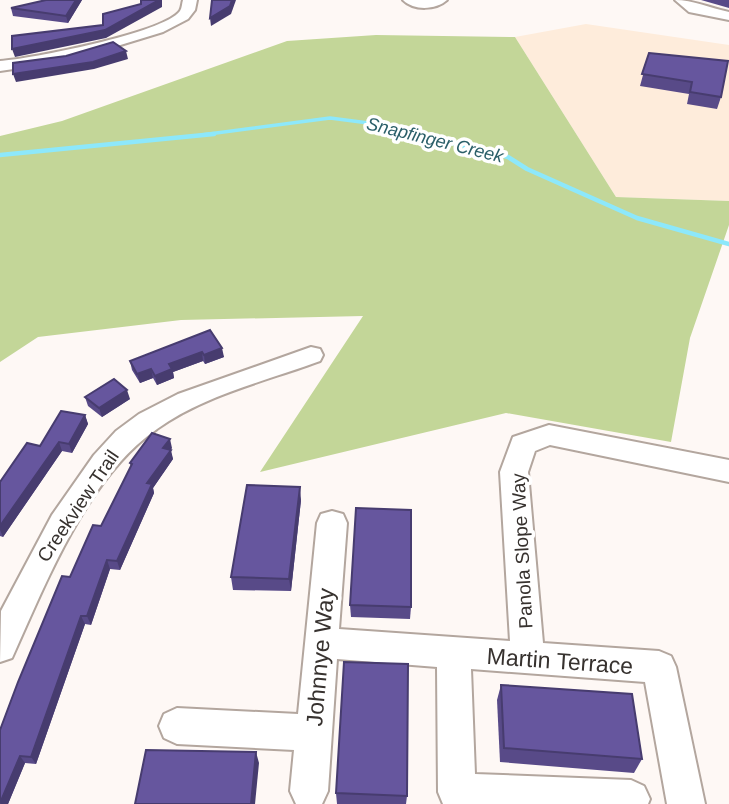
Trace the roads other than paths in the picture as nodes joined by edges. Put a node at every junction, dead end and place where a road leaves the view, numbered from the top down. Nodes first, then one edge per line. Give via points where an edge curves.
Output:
1 (190, 0) edge
2 (410, 0) edge
3 (440, 0) edge
4 (682, 0) edge
5 (729, 16) edge
6 (0, 66) edge
7 (311, 355) dead end
8 (729, 471) edge
9 (332, 523) dead end
10 (322, 643) junction
11 (0, 647) edge
12 (454, 653) junction
13 (528, 659) junction
14 (177, 726) dead end
15 (314, 733) junction
16 (309, 791) dead end
17 (631, 799) dead end
18 (686, 804) edge

1 - 6 street via 189,9 164,26 72,56
2 - 3 street via 415,4
4 - 5 street via 694,9
7 - 11 street, Creekview Trail via 189,401 147,421 122,440 37,568
8 - 13 street, Panola Slope Way via 549,435 523,444 514,472
9 - 10 street, Johnnye Way
10 - 12 street, Martin Terrace
10 - 15 street, Johnnye Way
12 - 13 street, Martin Terrace
12 - 17 street via 457,792
13 - 18 street, Martin Terrace via 659,667
14 - 15 street
15 - 16 street, Johnnye Way

